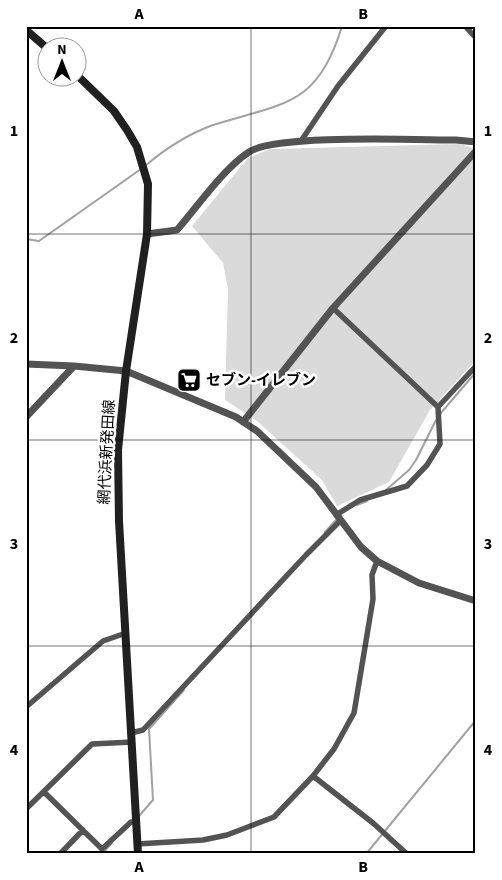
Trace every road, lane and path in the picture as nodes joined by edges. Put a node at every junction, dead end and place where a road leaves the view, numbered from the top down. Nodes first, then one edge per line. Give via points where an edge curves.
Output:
1 (386, 26) edge
2 (465, 26) edge
3 (26, 30) edge
4 (476, 38) edge
5 (38, 40) edge
6 (88, 85) edge
7 (301, 141) junction
8 (476, 142) edge
9 (476, 152) edge
10 (147, 234) junction
11 (333, 308) junction
12 (26, 364) edge
13 (74, 366) junction
14 (476, 366) edge
15 (126, 371) junction
16 (438, 406) junction
17 (26, 417) edge
18 (243, 422) junction
19 (338, 518) junction
20 (377, 561) junction
21 (476, 601) edge
22 (126, 633) junction
23 (26, 708) edge
24 (131, 734) junction
25 (132, 742) junction
26 (314, 776) junction
27 (44, 792) junction
28 (26, 809) edge
29 (136, 822) junction
30 (83, 830) junction
31 (137, 844) junction
32 (60, 854) edge
33 (138, 854) edge
34 (407, 854) edge

1 - 7 street via 338,86
2 - 4 street
3 - 5 main road
6 - 10 main road, 網代浜新発田線 via 114,110 137,147 148,184
7 - 8 street
7 - 10 street via 271,144 249,151 209,191 177,230
9 - 11 street
10 - 15 main road, 網代浜新発田線
11 - 16 street
11 - 18 street
12 - 13 street
13 - 15 street
13 - 17 street
14 - 16 street
15 - 18 street via 223,410
15 - 22 main road, 網代浜新発田線 via 118,450 118,495
16 - 19 street via 440,444 427,465 407,486 360,500
18 - 19 street via 316,486
19 - 20 street
19 - 24 street via 143,730
20 - 21 street via 418,584
20 - 26 street via 372,575 373,599 354,713
22 - 23 street via 103,641
22 - 24 main road, 網代浜新発田線
24 - 25 main road, 網代浜新発田線
25 - 27 street via 92,744
25 - 29 main road, 網代浜新発田線
26 - 31 street via 274,817 227,835 203,840
26 - 34 street
27 - 28 street
27 - 30 street
29 - 30 street via 131,822 104,848
29 - 31 main road, 網代浜新発田線
30 - 32 street
31 - 33 main road, 網代浜新発田線

